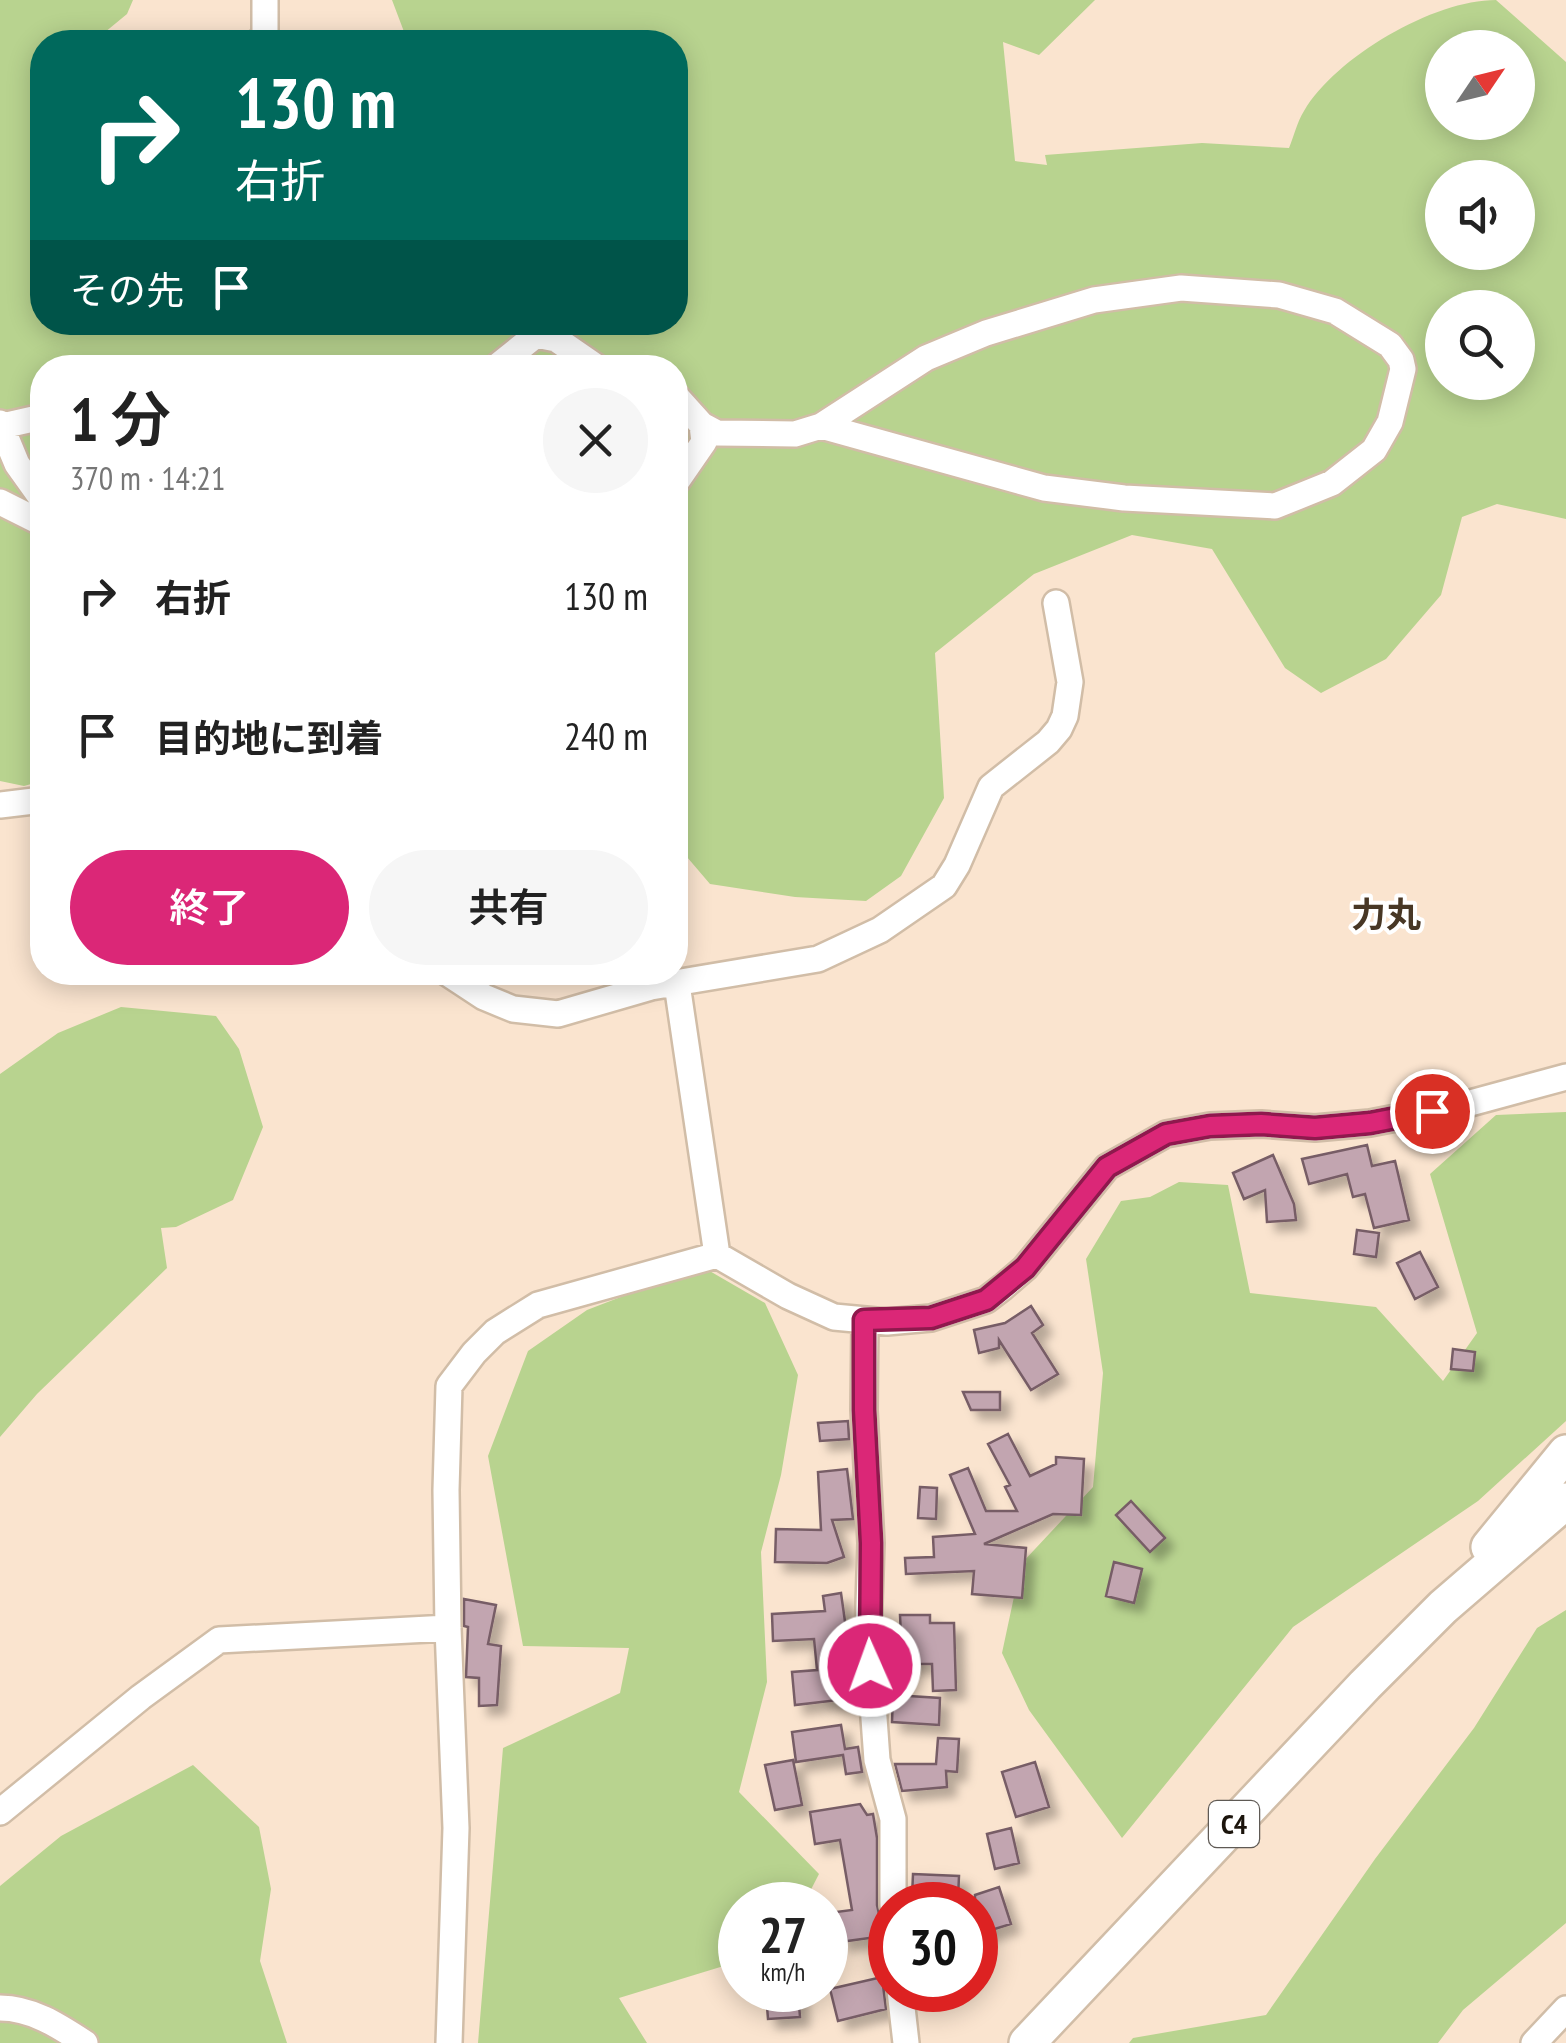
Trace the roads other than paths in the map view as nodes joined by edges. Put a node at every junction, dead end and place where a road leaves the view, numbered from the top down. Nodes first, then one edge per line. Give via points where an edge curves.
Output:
1 (264, 0) edge
2 (265, 30) edge
3 (536, 335) edge
4 (536, 335) edge
5 (511, 355) edge
6 (579, 355) edge
7 (688, 409) edge
8 (30, 419) edge
9 (1, 424) edge
10 (702, 425) junction
11 (820, 426) junction
12 (688, 465) edge
13 (30, 482) edge
14 (0, 502) edge
15 (30, 517) edge
16 (1056, 602) dead end
17 (30, 801) edge
18 (0, 805) edge
19 (688, 982) edge
20 (466, 985) edge
21 (668, 985) edge
22 (676, 985) edge
23 (1566, 1076) edge
24 (716, 1256) junction
25 (864, 1320) junction
26 (1566, 1453) edge
27 (1566, 1501) edge
28 (1443, 1608) junction
29 (448, 1628) junction
30 (0, 1812) edge
31 (893, 1882) edge
32 (0, 2008) edge
33 (1566, 2009) edge
34 (902, 2012) edge
35 (86, 2043) edge
36 (449, 2043) edge
37 (906, 2043) edge
38 (1027, 2043) edge
39 (1534, 2043) edge

1 - 2 street
3 - 6 street
4 - 5 street
7 - 10 street
8 - 9 street
9 - 13 street
10 - 11 street via 717,433 795,434
10 - 12 street via 704,442
11 - 11 street via 926,358 971,339 1044,313 1146,291 1240,290 1305,300 1390,345 1403,369 1390,422 1374,450 1332,483 1275,506 1044,488
14 - 15 street
16 - 19 street via 1070,682 1066,716 1048,742 992,787 944,886 880,930 818,959
17 - 18 street
20 - 21 street via 513,1010 558,1014
22 - 24 street
23 - 25 street via 1370,1123 1210,1126 1166,1134 1107,1167 1025,1268 986,1300 931,1318
24 - 25 street via 834,1317
24 - 29 street via 538,1305 474,1352 449,1386
25 - 31 street via 868,1634
26 - 28 highway
27 - 28 highway, C4
28 - 38 highway, C4
29 - 30 street via 219,1640
29 - 36 street via 456,1828
32 - 35 street via 52,2022
33 - 39 street
34 - 37 street

